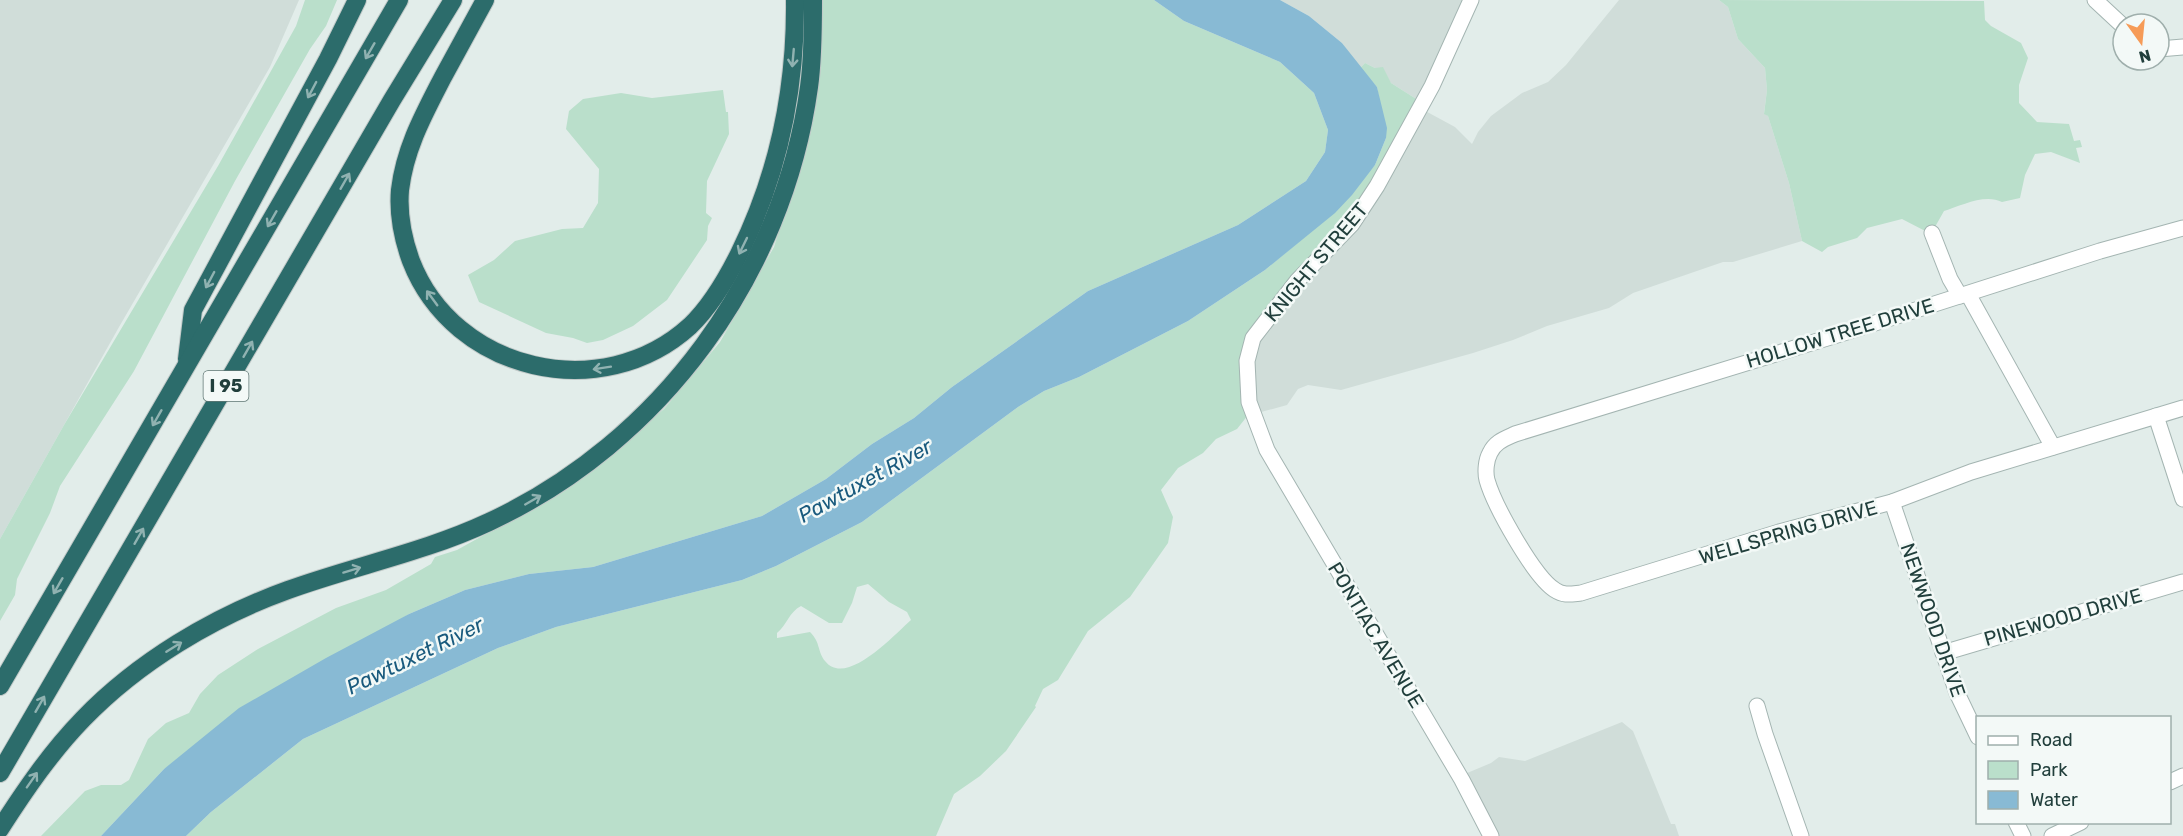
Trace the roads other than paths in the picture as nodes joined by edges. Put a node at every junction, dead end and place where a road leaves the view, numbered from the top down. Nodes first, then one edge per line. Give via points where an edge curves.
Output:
1 (357, 0) edge
2 (399, 0) edge
3 (453, 0) edge
4 (485, 0) edge
5 (795, 0) edge
6 (813, 0) edge
7 (1471, 0) edge
8 (2095, 0) edge
9 (2111, 15) edge
10 (2183, 228) edge
11 (1932, 233) dead end
12 (1964, 295) junction
13 (186, 368) junction
14 (2183, 408) edge
15 (2157, 416) junction
16 (1261, 435) joint
17 (1498, 442) joint
18 (2053, 447) junction
19 (2183, 499) edge
20 (1892, 502) junction
21 (2183, 582) edge
22 (1944, 652) junction
23 (0, 686) edge
24 (1757, 706) dead end
25 (1976, 735) edge
26 (0, 773) edge
27 (2078, 824) edge
28 (0, 829) edge
29 (1491, 836) edge
30 (1801, 836) edge
31 (2052, 836) edge

1 -> 13 highway via 193,310
2 -> 13 highway, I 95
26 -> 3 highway, I 95
5 -> 4 highway via 790,86 779,147 758,210 731,268 702,314 673,339 637,359 581,371 542,369 506,358 476,342 447,317 425,289 404,238 400,193 410,145
28 -> 6 highway via 42,766 82,720 169,650 279,593 456,536 519,507 578,470 653,407 694,359 731,306 776,214 796,151 809,87
7 - 16 street, KNIGHT STREET via 1432,86 1377,186 1352,224 1297,281 1253,338 1247,361 1249,395
8 - 9 street
10 - 12 street, HOLLOW TREE DRIVE
11 - 12 street via 1950,279
12 - 17 street, HOLLOW TREE DRIVE
12 - 18 street
13 -> 23 highway, I 95
14 - 15 street, WELLSPRING DRIVE
15 - 18 street, WELLSPRING DRIVE
15 - 19 street
16 - 29 street, PONTIAC AVENUE
17 - 20 street, WELLSPRING DRIVE via 1489,454 1487,479 1505,520 1540,577 1566,595
18 - 20 street, WELLSPRING DRIVE
20 - 22 street, NEWWOOD DRIVE
21 - 22 street, PINEWOOD DRIVE
22 - 25 street, NEWWOOD DRIVE
24 - 30 street
27 - 31 street

